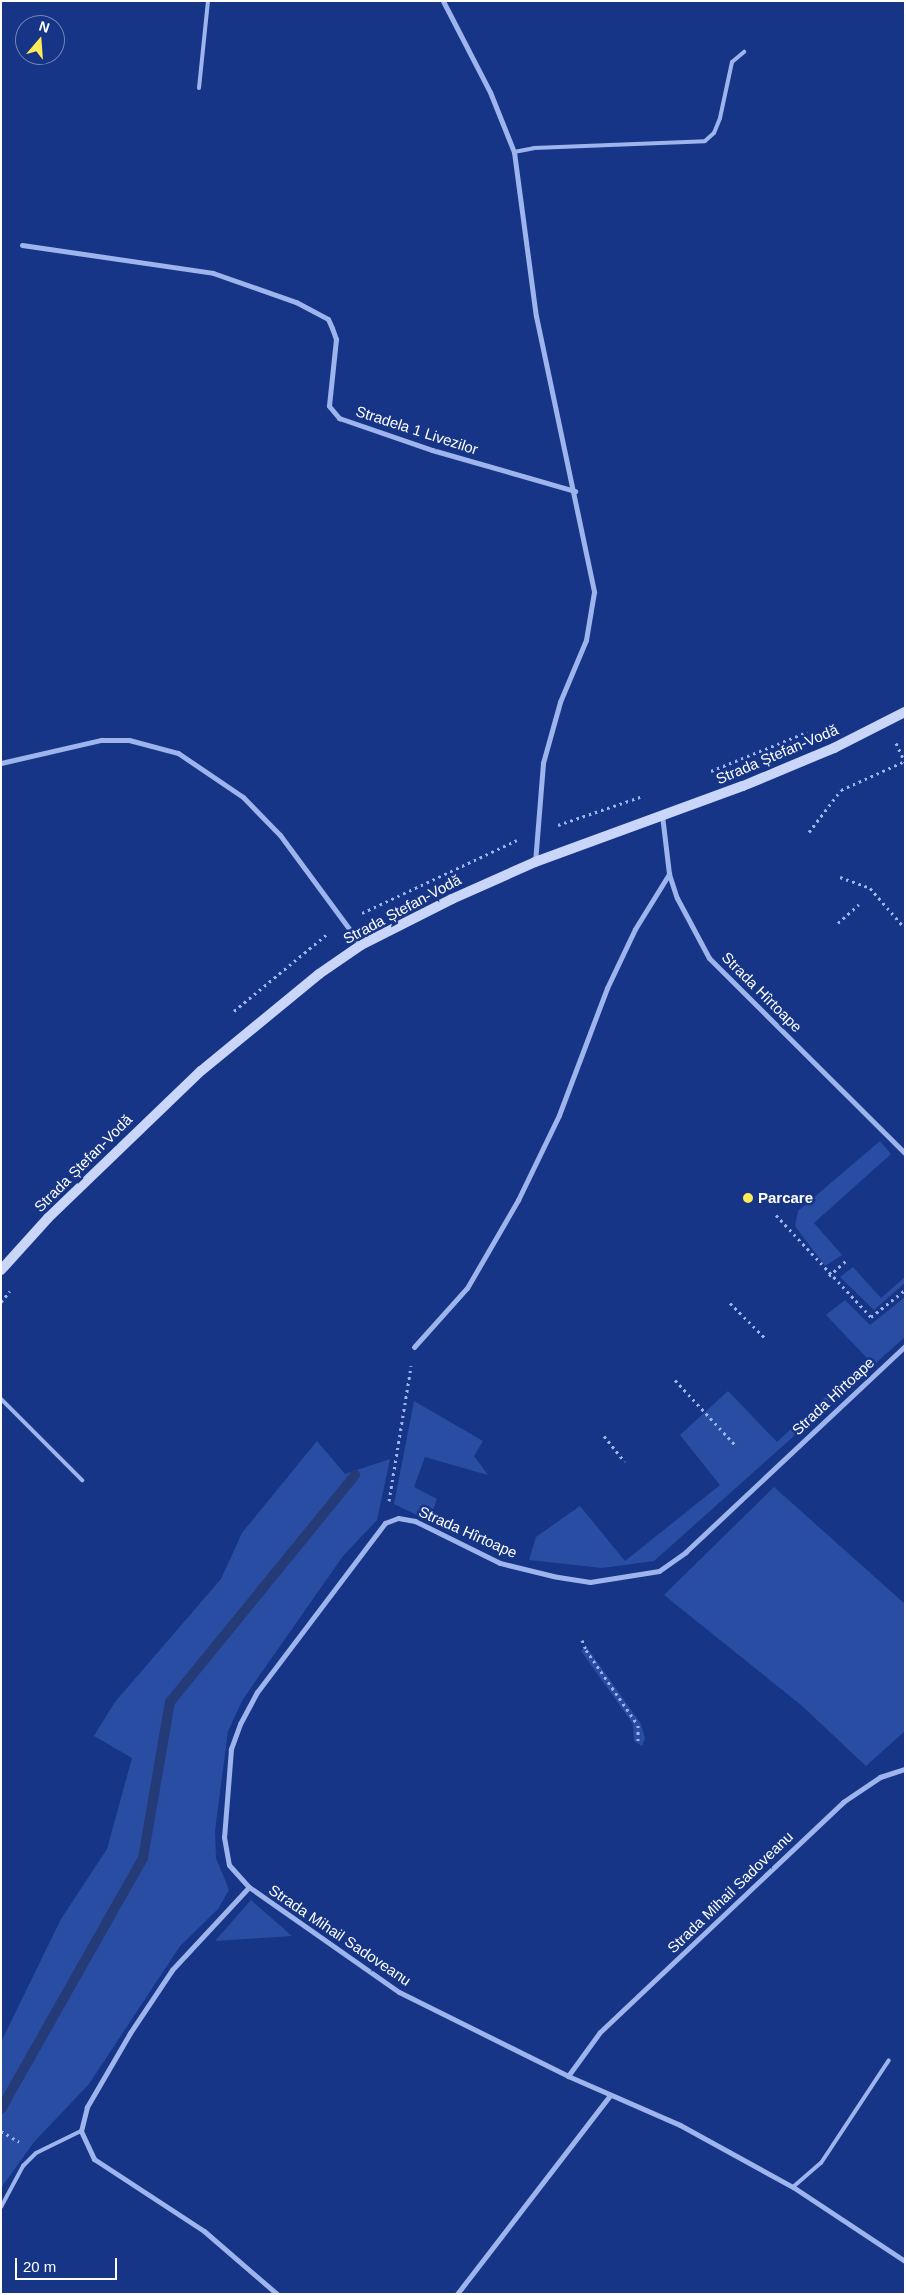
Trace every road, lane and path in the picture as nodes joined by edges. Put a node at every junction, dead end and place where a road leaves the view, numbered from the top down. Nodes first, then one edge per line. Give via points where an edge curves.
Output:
1 (208, 1) edge
2 (443, 1) edge
3 (744, 52) dead end
4 (200, 88) dead end
5 (514, 152) junction
6 (22, 245) dead end
7 (575, 491) junction
8 (905, 712) edge
9 (905, 738) edge
10 (896, 742) junction
11 (887, 746) dead end
12 (904, 761) edge
13 (1, 763) edge
14 (662, 815) junction
15 (809, 832) dead end
16 (535, 862) junction
17 (669, 874) junction
18 (840, 877) dead end
19 (859, 904) dead end
20 (838, 923) dead end
21 (903, 926) dead end
22 (361, 945) junction
23 (905, 1153) edge
24 (776, 1215) dead end
25 (847, 1260) dead end
26 (1, 1270) edge
27 (829, 1276) junction
28 (12, 1288) dead end
29 (905, 1290) edge
30 (1, 1302) edge
31 (730, 1303) dead end
32 (766, 1339) dead end
33 (905, 1346) edge
34 (414, 1347) joint
35 (675, 1380) dead end
36 (1, 1399) edge
37 (604, 1436) dead end
38 (737, 1447) dead end
39 (625, 1462) dead end
40 (82, 1480) dead end
41 (385, 1524) junction
42 (582, 1640) dead end
43 (638, 1744) dead end
44 (905, 1769) edge
45 (249, 1887) junction
46 (889, 2060) dead end
47 (568, 2076) junction
48 (610, 2095) junction
49 (1, 2131) edge
50 (81, 2131) junction
51 (7, 2134) dead end
52 (793, 2186) junction
53 (1, 2207) edge
54 (905, 2261) edge
55 (278, 2294) edge
56 (458, 2294) edge

1 - 4 lane
2 - 5 street via 490,92
3 - 5 lane via 732,62 720,118 714,134 705,141 534,148
5 - 7 street via 540,335
6 - 7 street, Stradela 1 Livezilor via 213,273 296,302 328,319 332,328 336,339 329,406 339,418 432,450
7 - 16 street via 594,592 592,614 586,640 560,702 544,763
8 - 14 street, Strada Ștefan-Vodă via 834,748
9 - 10 path
10 - 11 path
10 - 12 path
12 - 15 path via 840,790
13 - 22 street via 101,740 129,740 178,753 243,797 280,835
14 - 16 street, Strada Ștefan-Vodă
14 - 17 street, Strada Hîrtoape
16 - 22 street, Strada Ștefan-Vodă
17 - 23 street, Strada Hîrtoape via 677,898 709,958
17 - 34 street via 636,929 607,988 559,1115 514,1207 467,1288
18 - 21 path via 870,888
19 - 20 path
22 - 26 street, Strada Ștefan-Vodă via 319,974 200,1071 48,1218
24 - 27 path
25 - 27 path
27 - 29 path via 871,1317
28 - 30 path
31 - 32 path
33 - 41 street, Strada Hîrtoape via 686,1552 659,1571 590,1582 553,1576 500,1563 415,1520 398,1518
34 - 41 path
35 - 38 path
36 - 40 lane
37 - 39 path
41 - 45 street via 256,1692 240,1724 231,1749 224,1837 229,1865
42 - 43 path via 638,1725
44 - 47 street, Strada Mihail Sadoveanu via 880,1777 843,1802 600,2032
45 - 47 street, Strada Mihail Sadoveanu via 399,1992
45 - 50 street, Strada Mihail Sadoveanu via 172,1970 130,2033 87,2108
46 - 52 lane via 821,2163
47 - 48 street, Strada Mihail Sadoveanu
48 - 52 street, Strada Mihail Sadoveanu via 680,2125
48 - 56 street
49 - 51 path
50 - 53 lane via 36,2152 23,2166
50 - 55 street via 94,2159 204,2231
52 - 54 street, Strada Mihail Sadoveanu

